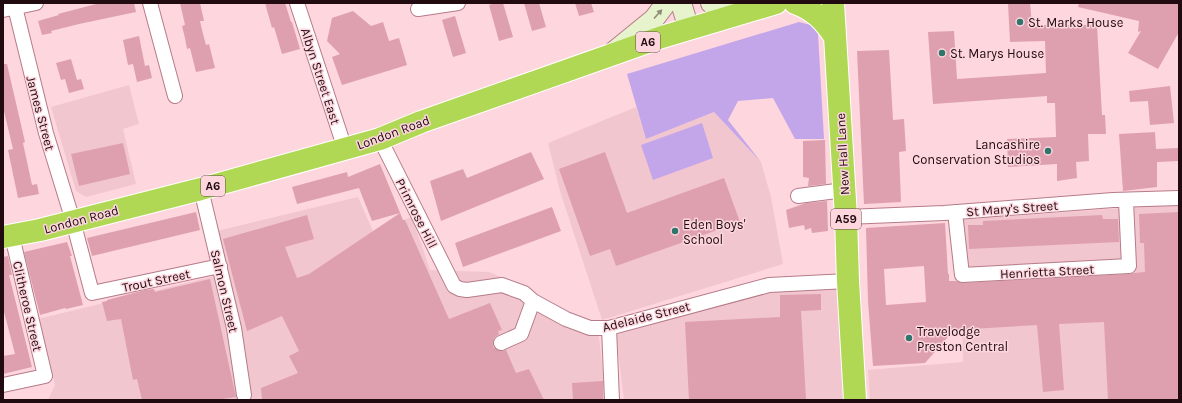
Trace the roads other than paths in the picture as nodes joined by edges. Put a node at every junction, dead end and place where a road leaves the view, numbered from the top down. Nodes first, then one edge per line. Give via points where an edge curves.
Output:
1 (36, 3) edge
2 (150, 3) edge
3 (297, 3) edge
4 (458, 3) edge
5 (666, 3) edge
6 (681, 3) edge
7 (711, 3) edge
8 (776, 3) edge
9 (795, 3) edge
10 (833, 3) edge
11 (11, 7) edge
12 (418, 9) dead end
13 (736, 14) junction
14 (689, 29) junction
15 (835, 37) junction
16 (607, 58) junction
17 (175, 96) dead end
18 (380, 139) junction
19 (345, 149) junction
20 (201, 189) junction
21 (844, 190) junction
22 (798, 196) dead end
23 (1179, 198) edge
24 (1126, 201) junction
25 (955, 212) junction
26 (846, 217) junction
27 (73, 221) junction
28 (7, 236) edge
29 (220, 266) junction
30 (848, 282) junction
31 (454, 286) joint
32 (92, 293) joint
33 (533, 301) junction
34 (608, 328) junction
35 (501, 343) dead end
36 (3, 385) edge
37 (244, 395) dead end
38 (612, 400) edge
39 (854, 400) edge

1 - 11 street
2 - 17 street
3 - 19 street, Albyn Street East
4 - 12 street
16 -> 5 street via 654,19
6 - 14 street
7 - 13 street via 723,11
8 - 13 highway, London Road / A6
9 - 15 highway via 820,17
10 - 15 highway, New Hall Lane / A59
11 - 27 street, James Street
13 - 14 highway, London Road / A6
14 - 16 highway, London Road / A6
15 - 21 highway, New Hall Lane / A59
16 - 18 highway, London Road / A6 via 421,122
18 - 19 highway, London Road / A6
18 - 31 street, Primrose Hill
19 - 20 highway, London Road / A6
20 - 27 highway, London Road / A6
20 - 29 street, Salmon Street
21 - 22 street
21 - 26 highway, New Hall Lane / A59
23 - 24 street, St Mary's Street
24 - 25 street, St Mary's Street
24 - 25 street, Henrietta Street via 1129,266 962,276
25 - 26 street, St Mary's Street
26 - 30 highway, New Hall Lane / A59
27 - 28 highway, London Road / A6
27 - 32 street, James Street
28 - 36 street, Clitheroe Street via 45,376
29 - 32 street, Trout Street
29 - 37 street, Salmon Street via 234,328
30 - 34 street, Adelaide Street via 769,285
30 - 39 highway, New Hall Lane / A59
31 - 33 street, Adelaide Street via 467,290 502,285 524,293
33 - 34 street, Adelaide Street via 566,319 590,328
33 - 35 street via 521,334
34 - 38 street

